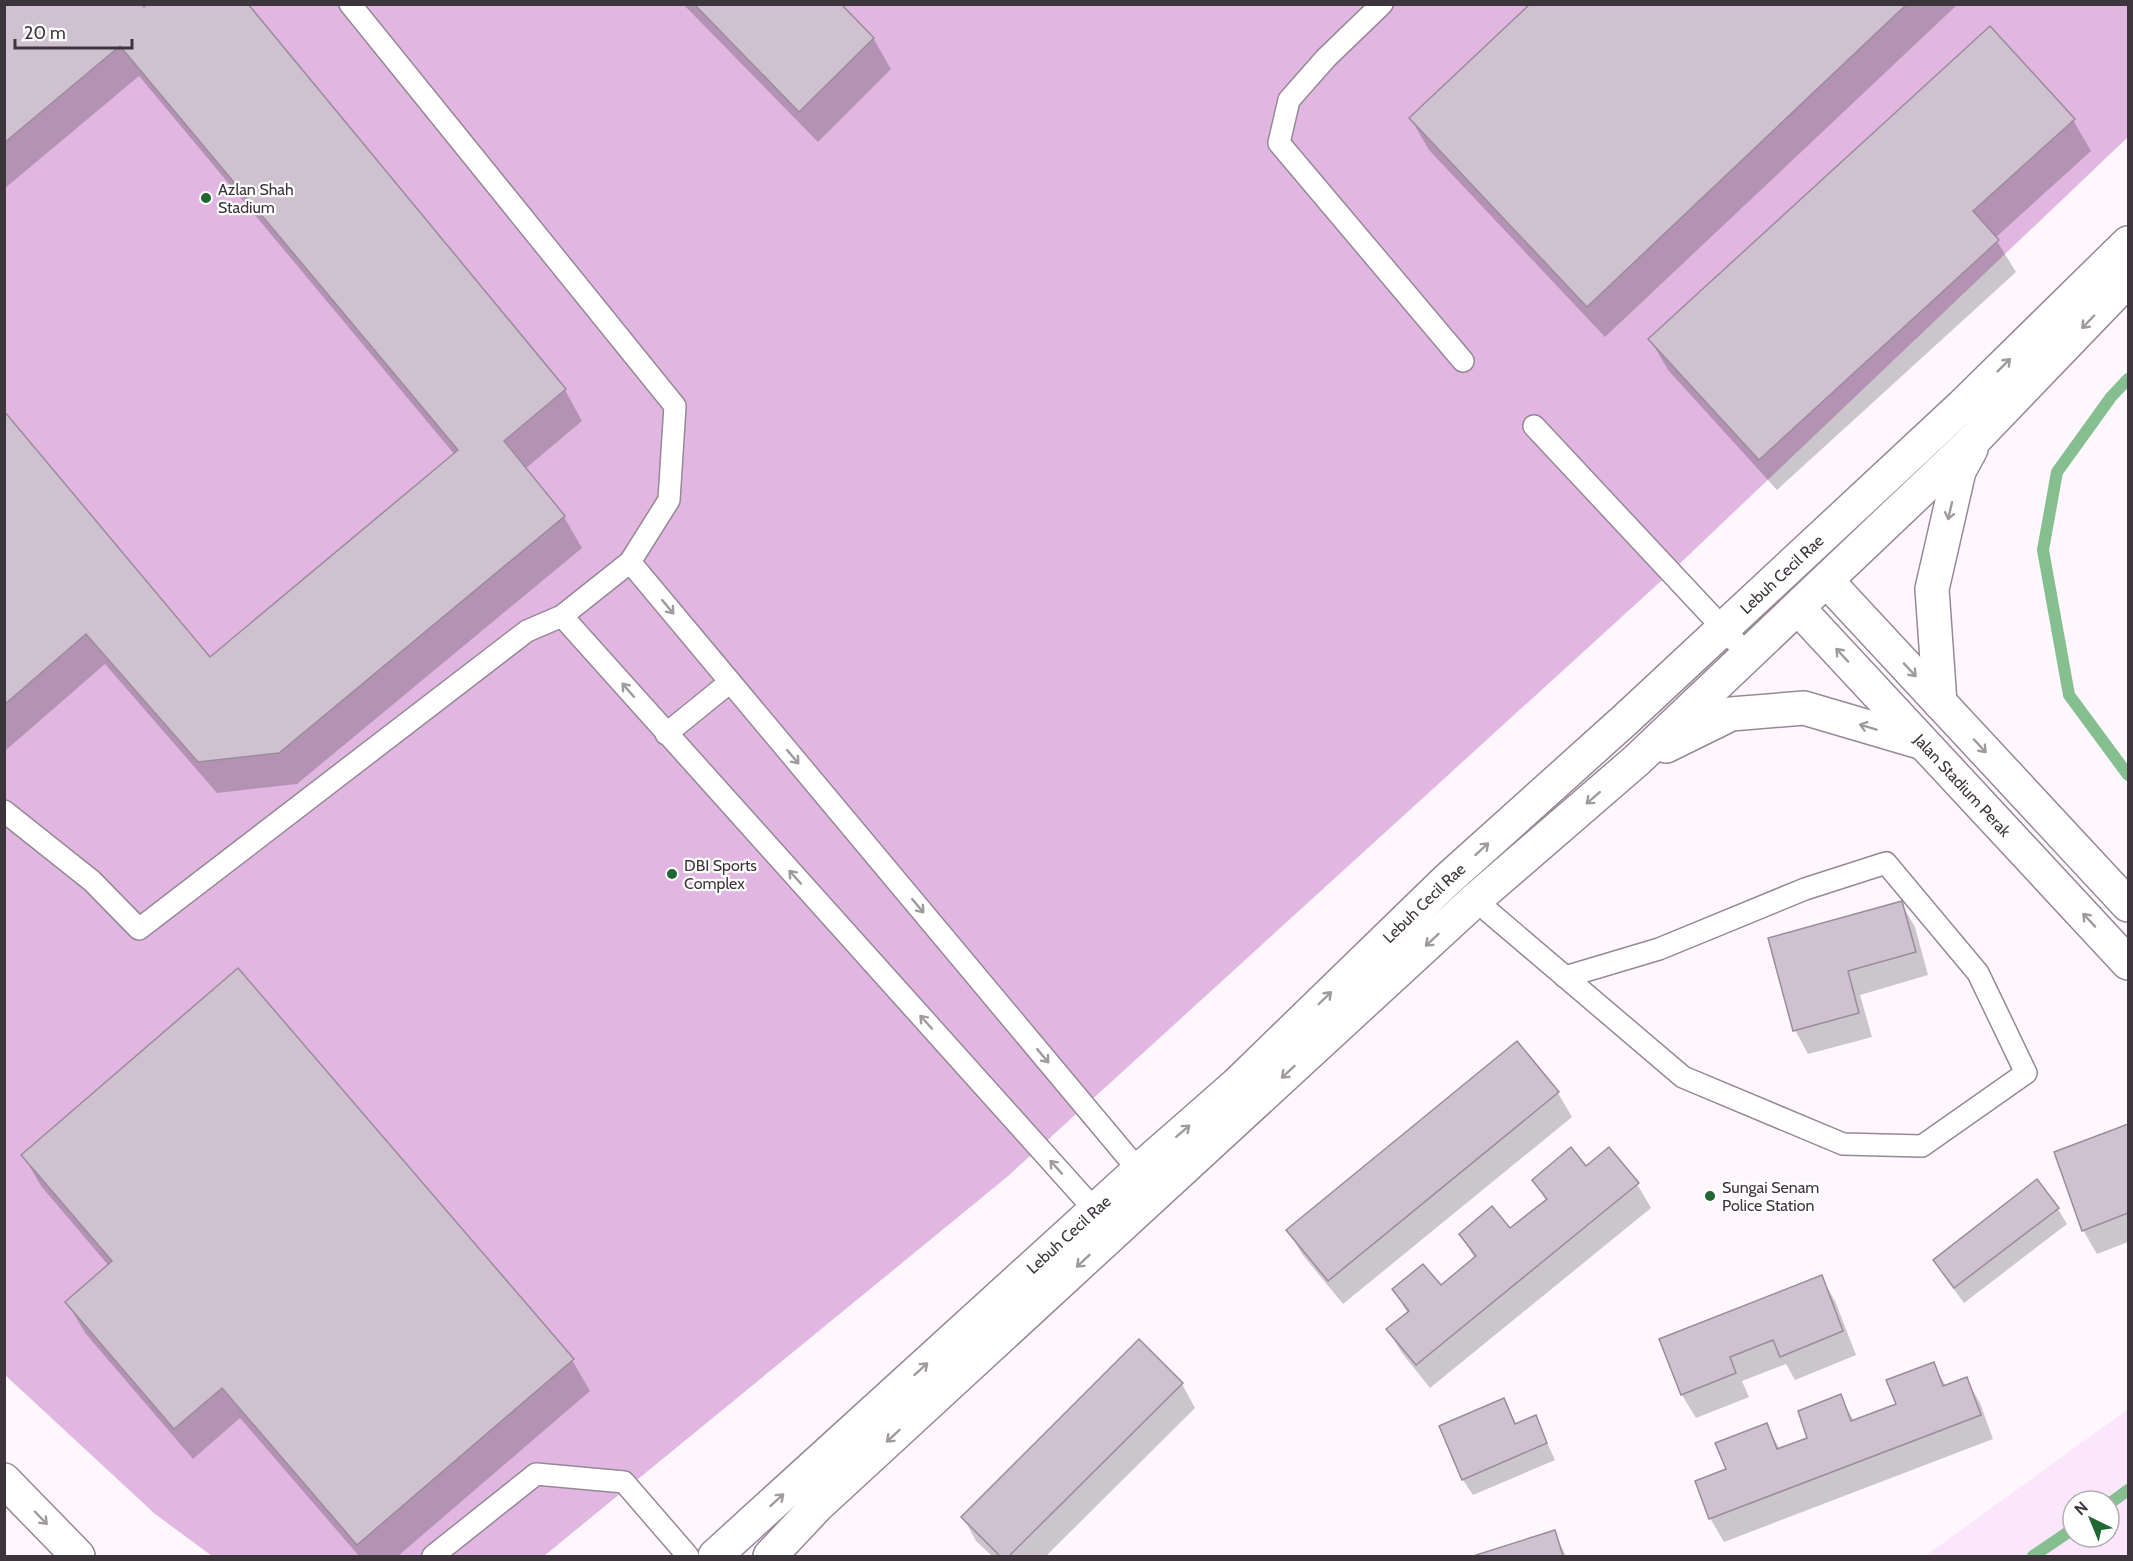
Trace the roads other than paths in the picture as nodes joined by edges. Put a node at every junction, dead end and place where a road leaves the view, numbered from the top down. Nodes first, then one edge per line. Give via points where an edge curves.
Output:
1 (350, 4) edge
2 (1382, 4) edge
3 (2128, 243) edge
4 (2128, 280) edge
5 (1463, 361) dead end
6 (1962, 406) junction
7 (1534, 426) dead end
8 (1977, 437) junction
9 (630, 562) junction
10 (1811, 592) junction
11 (562, 616) junction
12 (1729, 634) junction
13 (730, 682) junction
14 (1940, 703) junction
15 (666, 734) junction
16 (1924, 744) junction
17 (1637, 760) junction
18 (4, 812) edge
19 (1475, 900) junction
20 (2128, 905) edge
21 (2128, 963) edge
22 (1565, 977) junction
23 (1148, 1181) junction
24 (1105, 1221) junction
25 (4, 1480) edge
26 (78, 1557) edge
27 (433, 1557) edge
28 (688, 1557) edge
29 (715, 1557) edge
30 (770, 1557) edge

1 - 9 lane via 675,406 669,500
2 - 5 lane via 1289,100 1279,143
6 -> 3 street, Lebuh Cecil Rae
4 -> 8 street, Lebuh Cecil Rae
6 - 10 street via 1902,479 1822,560
6 - 12 street, Lebuh Cecil Rae
7 - 12 lane
8 - 10 street, Lebuh Cecil Rae
8 -> 14 street via 1959,471 1932,589
9 - 11 lane
9 -> 13 lane
10 - 12 street via 1772,606
10 -> 14 street
16 -> 10 street, Jalan Stadium Perak
10 - 17 street, Lebuh Cecil Rae
15 -> 11 lane
11 - 18 lane via 526,631 139,929 92,881
23 -> 12 street, Lebuh Cecil Rae via 1236,1085 1447,880 1626,719 1674,697
13 - 15 lane
13 -> 23 lane
14 -> 20 street
24 -> 15 lane
16 -> 17 street via 1804,708 1731,714
21 -> 16 street, Jalan Stadium Perak
17 -> 19 street, Lebuh Cecil Rae
19 - 22 lane
19 -> 23 street, Lebuh Cecil Rae
22 - 22 lane via 1683,1077 1843,1144 1922,1146 2026,1073 1978,973 1886,863 1805,889 1659,949
23 - 24 street, Lebuh Cecil Rae
29 -> 24 street, Lebuh Cecil Rae
24 -> 30 street, Lebuh Cecil Rae via 818,1504
25 -> 26 street
27 - 28 lane via 536,1474 624,1482

